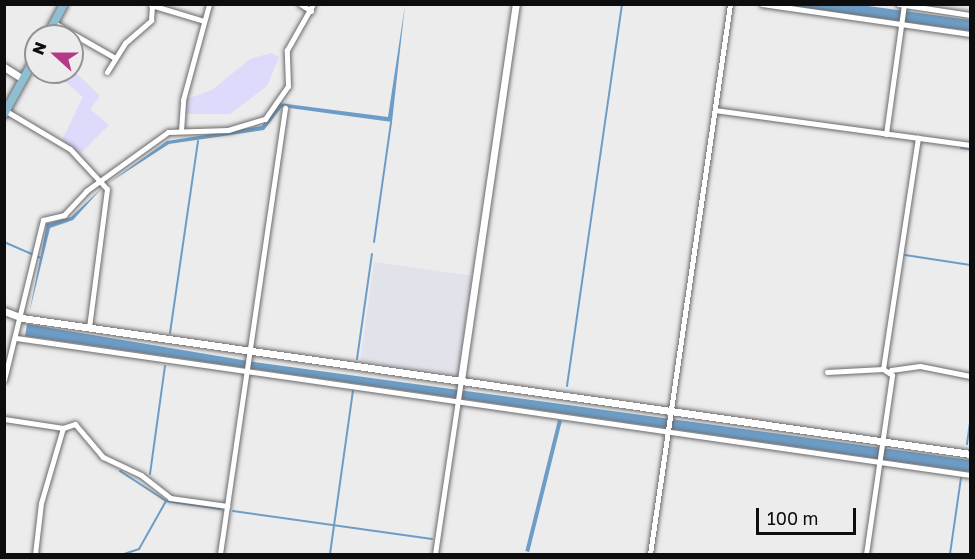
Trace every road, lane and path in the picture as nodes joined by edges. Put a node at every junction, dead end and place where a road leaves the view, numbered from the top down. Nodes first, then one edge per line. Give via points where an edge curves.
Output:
1 (64, 4) edge
2 (209, 4) edge
3 (300, 4) edge
4 (314, 4) edge
5 (516, 4) edge
6 (730, 4) edge
7 (762, 4) edge
8 (152, 5) edge
9 (902, 5) edge
10 (310, 11) junction
11 (970, 15) edge
12 (902, 19) junction
13 (204, 21) junction
14 (54, 23) joint
15 (970, 34) edge
16 (115, 58) junction
17 (4, 67) edge
18 (107, 72) dead end
19 (23, 79) joint
20 (285, 108) dead end
21 (715, 110) junction
22 (5, 112) edge
23 (181, 130) junction
24 (886, 134) junction
25 (918, 138) junction
26 (970, 145) edge
27 (104, 185) junction
28 (4, 311) edge
29 (22, 318) junction
30 (89, 328) junction
31 (16, 338) junction
32 (250, 350) junction
33 (883, 369) junction
34 (891, 370) junction
35 (247, 372) junction
36 (826, 372) dead end
37 (970, 376) edge
38 (4, 380) edge
39 (461, 380) junction
40 (458, 396) junction
41 (4, 419) edge
42 (669, 422) junction
43 (63, 428) junction
44 (881, 444) junction
45 (970, 454) edge
46 (879, 461) junction
47 (970, 475) edge
48 (227, 506) junction
49 (35, 555) edge
50 (220, 555) edge
51 (435, 555) edge
52 (650, 555) edge
53 (866, 555) edge

1 - 14 main road
2 - 13 street
3 - 10 street
4 - 10 street
5 - 39 street
6 - 21 street
7 - 12 street
8 - 13 street
8 - 16 street via 151,20
9 - 11 street
9 - 12 street
10 - 23 street via 287,50 288,86 265,119 228,130
12 - 15 street
12 - 24 street
13 - 23 street via 183,99
14 - 16 street
16 - 18 street
17 - 19 street
19 - 22 main road
20 - 32 street
21 - 24 street
21 - 42 street
22 - 27 street via 70,149
23 - 27 street via 160,136
24 - 25 street
25 - 26 street
25 - 33 street
27 - 29 street via 64,215 43,220
27 - 30 street
28 - 29 street
29 - 30 street
29 - 31 street
30 - 32 street
31 - 35 street
31 - 38 street
32 - 35 street
32 - 39 street
33 - 34 street
33 - 36 street
34 - 37 street via 920,366
34 - 44 street
35 - 40 street
35 - 48 street
39 - 40 street
39 - 42 street
40 - 42 street
40 - 51 street
41 - 43 street
42 - 44 street
42 - 46 street
42 - 52 street
43 - 48 street via 75,424 102,457 141,475 170,498
43 - 49 street via 41,503
44 - 45 street
44 - 46 street
46 - 47 street
46 - 53 street
48 - 50 street

